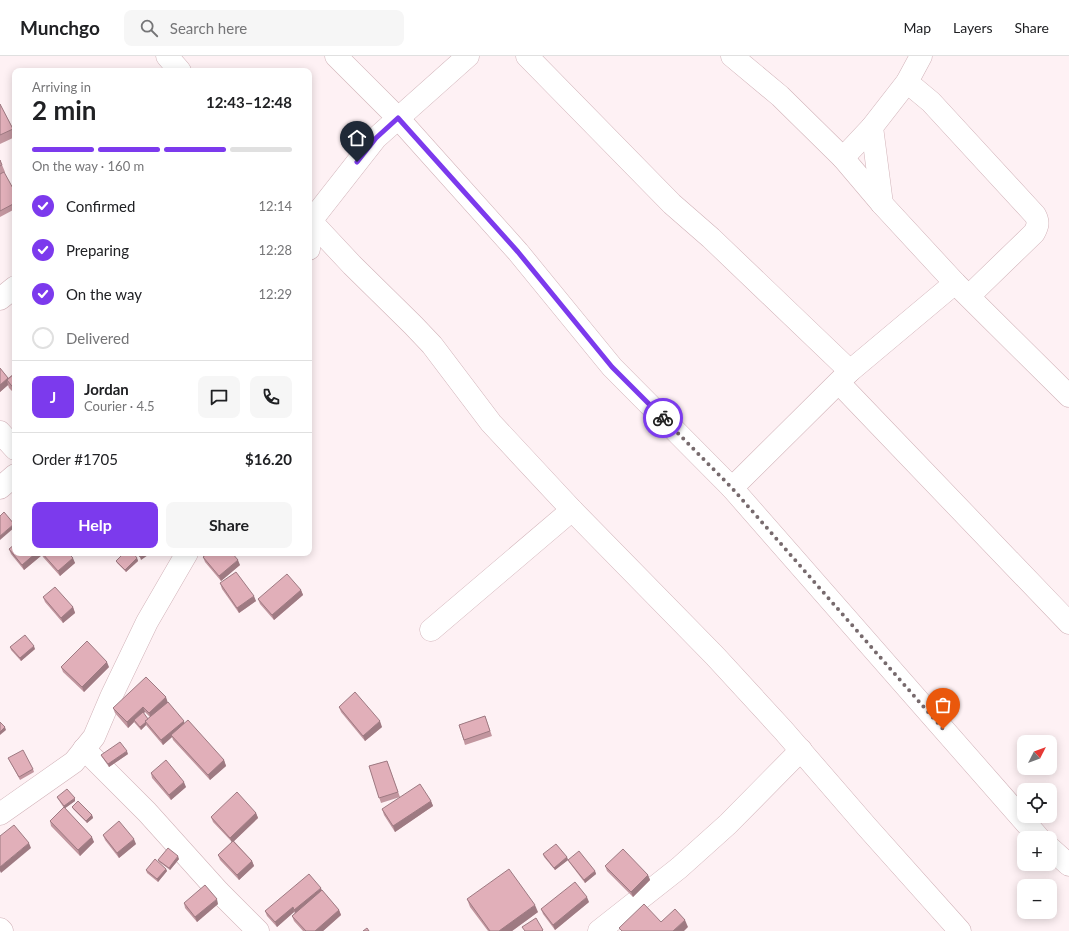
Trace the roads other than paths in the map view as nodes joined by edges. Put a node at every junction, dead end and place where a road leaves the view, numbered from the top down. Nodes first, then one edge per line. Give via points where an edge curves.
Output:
1 (167, 56) edge
2 (336, 56) edge
3 (468, 56) edge
4 (527, 56) edge
5 (732, 56) edge
6 (921, 56) edge
7 (177, 68) edge
8 (907, 82) junction
9 (398, 118) junction
10 (872, 127) junction
11 (843, 158) junction
12 (882, 204) junction
13 (312, 218) edge
14 (312, 222) edge
15 (12, 289) edge
16 (962, 289) junction
17 (0, 299) edge
18 (845, 377) junction
19 (1069, 396) edge
20 (0, 432) edge
21 (12, 446) edge
22 (12, 478) edge
23 (0, 488) edge
24 (732, 488) junction
25 (572, 510) junction
26 (185, 556) edge
27 (1069, 623) edge
28 (431, 630) dead end
29 (84, 749) junction
30 (801, 750) junction
31 (0, 814) edge
32 (1033, 831) edge
33 (1057, 854) edge
34 (1069, 865) edge
35 (0, 928) edge
36 (2, 931) edge
37 (258, 931) edge
38 (599, 931) edge
39 (960, 931) edge

1 - 7 street
2 - 9 street
3 - 9 street
4 - 18 street via 672,204 711,238
5 - 11 street via 780,96
6 - 8 street
8 - 10 street
8 - 16 street via 931,102 1038,220 1034,233
9 - 13 street via 376,138
9 - 24 street via 518,252 612,367
10 - 11 street
10 - 12 street
11 - 12 street
12 - 16 street
14 - 25 street via 432,345 491,423
15 - 17 street
16 - 18 street
16 - 19 street
18 - 24 street
18 - 27 street
20 - 21 street
22 - 23 street
24 - 32 street
25 - 28 street
25 - 30 street via 715,656
26 - 29 street via 147,622 94,737
29 - 31 street via 74,762
29 - 37 street via 147,812
30 - 38 street via 728,824 679,868
30 - 39 street
33 - 34 street
35 - 36 street

